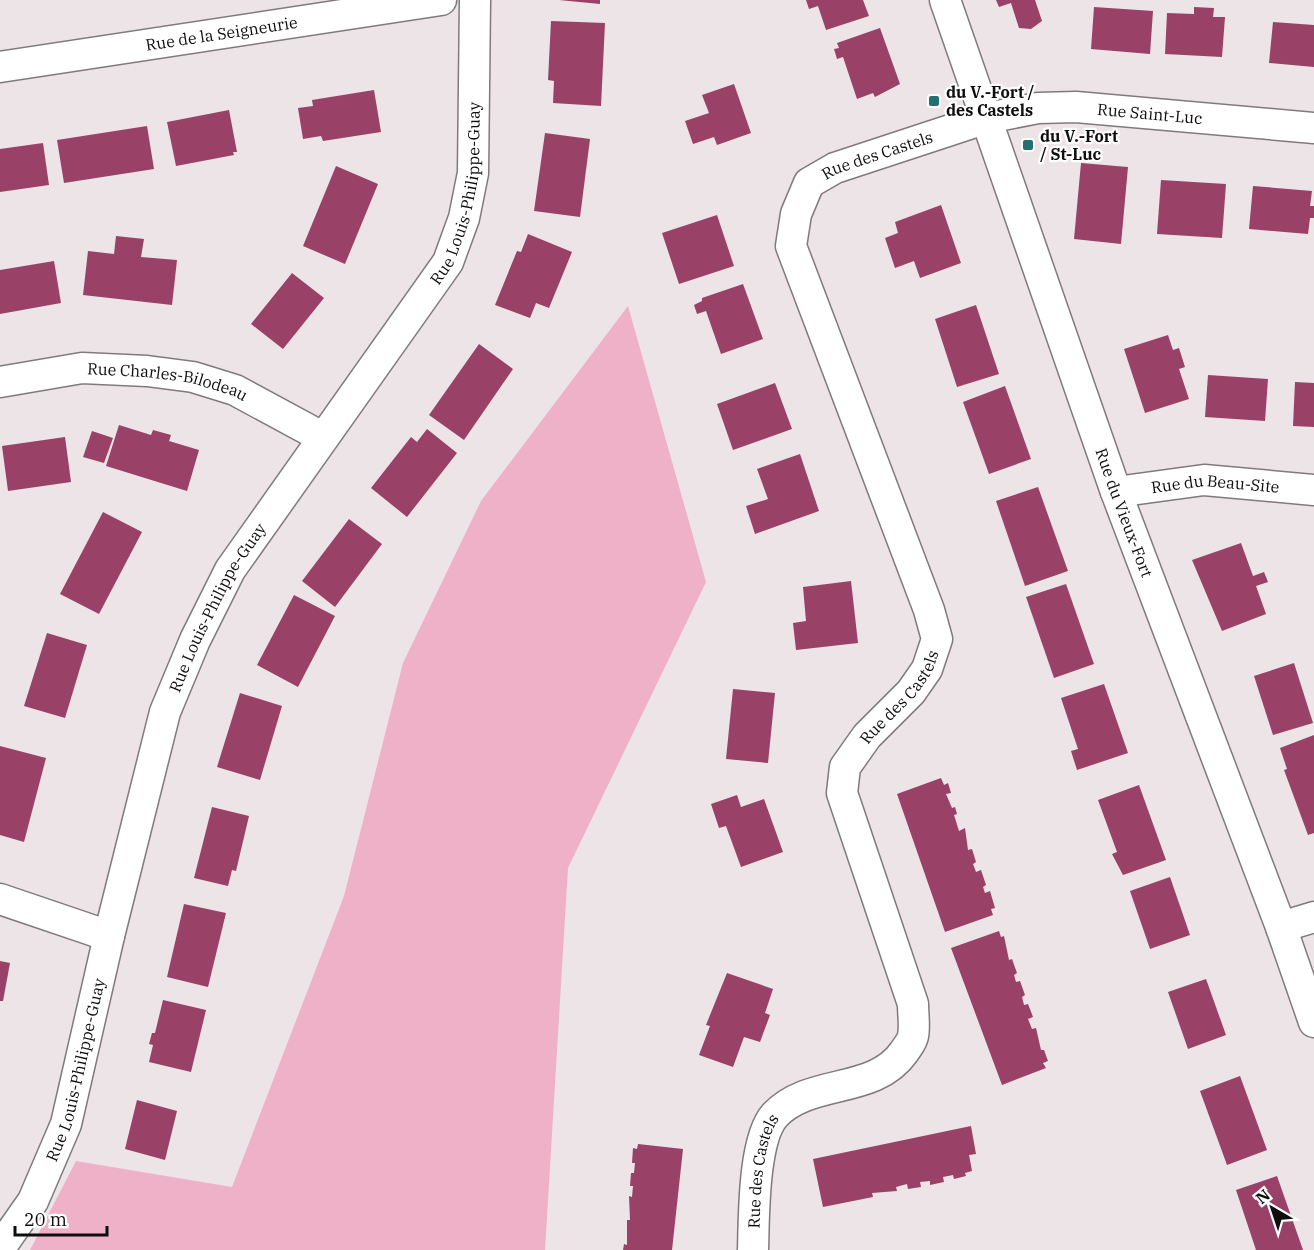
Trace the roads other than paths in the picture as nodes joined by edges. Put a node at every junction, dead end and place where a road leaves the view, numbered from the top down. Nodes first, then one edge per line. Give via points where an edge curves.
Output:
1 (441, 0) edge
2 (475, 0) edge
3 (945, 0) edge
4 (0, 67) edge
5 (987, 118) junction
6 (1314, 128) edge
7 (0, 382) edge
8 (322, 437) junction
9 (1314, 490) edge
10 (1116, 492) junction
11 (0, 900) edge
12 (1314, 917) edge
13 (1281, 927) junction
14 (109, 936) junction
15 (1314, 1022) edge
16 (0, 1248) edge
17 (753, 1250) edge

1 - 4 street, Rue de la Seigneurie
2 - 8 street, Rue Louis-Philippe-Guay via 473,173 464,218 448,262
3 - 5 street, Rue du Vieux-Fort
5 - 6 street, Rue Saint-Luc via 1038,108 1076,107
5 - 10 street, Rue du Vieux-Fort
5 - 17 street, Rue des Castels via 835,168 809,183 796,214 791,246 930,610 937,639 927,669 911,692 867,736 845,767 842,793 912,1004 913,1038 899,1059 879,1075 800,1096 773,1116 761,1147
7 - 8 street, Rue Charles-Bilodeau via 82,368 193,377 235,390
8 - 14 street, Rue Louis-Philippe-Guay via 230,570 195,640 165,712
9 - 10 street, Rue du Beau-Site via 1204,480
10 - 13 street, Rue du Vieux-Fort
11 - 14 street
12 - 13 street
13 - 15 street, Rue du Vieux-Fort
14 - 16 street, Rue Louis-Philippe-Guay via 66,1124 33,1201

